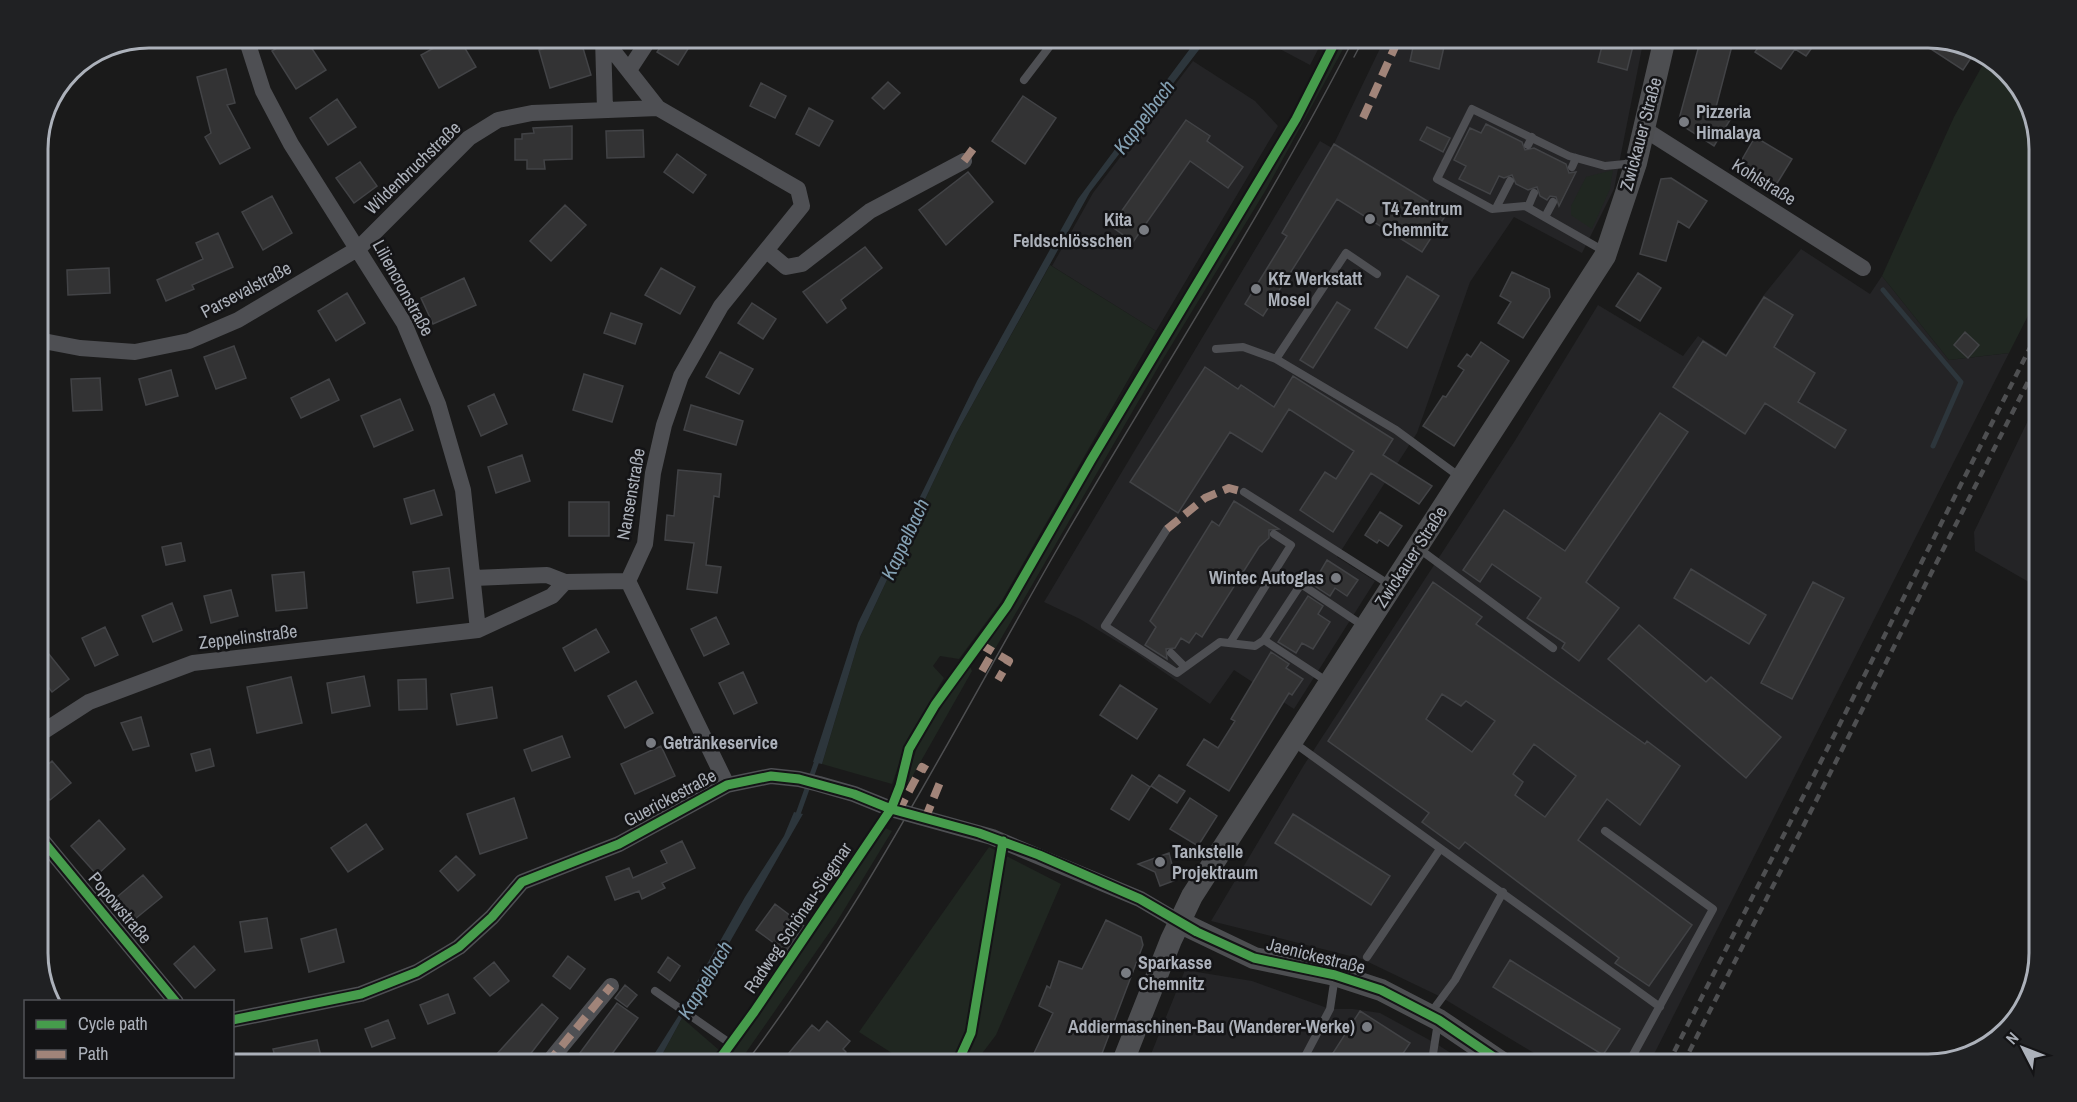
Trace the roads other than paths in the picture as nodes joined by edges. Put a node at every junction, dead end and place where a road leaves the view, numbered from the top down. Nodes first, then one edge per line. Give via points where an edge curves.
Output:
1 (249, 48) edge
2 (603, 48) edge
3 (611, 48) edge
4 (643, 48) edge
5 (1048, 48) edge
6 (1663, 48) edge
7 (629, 70) junction
8 (1024, 80) dead end
9 (658, 108) junction
10 (605, 110) junction
11 (1644, 129) junction
12 (964, 161) dead end
13 (1635, 163) junction
14 (1510, 181) dead end
15 (1534, 194) dead end
16 (1553, 202) dead end
17 (1528, 207) junction
18 (1496, 208) junction
19 (1545, 217) junction
20 (359, 248) junction
21 (767, 251) junction
22 (1606, 253) junction
23 (1863, 268) dead end
24 (1377, 274) dead end
25 (48, 342) edge
26 (1216, 350) dead end
27 (1276, 359) junction
28 (1462, 479) junction
29 (1244, 492) dead end
30 (1167, 529) dead end
31 (1274, 534) dead end
32 (1417, 547) junction
33 (474, 578) junction
34 (628, 581) junction
35 (565, 582) junction
36 (1392, 586) junction
37 (1365, 627) junction
38 (478, 630) junction
39 (1264, 640) junction
40 (1230, 643) junction
41 (1552, 648) dead end
42 (1171, 653) dead end
43 (1185, 667) junction
44 (1329, 682) junction
45 (48, 729) edge
46 (1291, 740) junction
47 (727, 784) junction
48 (891, 809) junction
49 (1605, 831) dead end
50 (48, 847) edge
51 (1440, 849) junction
52 (1503, 892) junction
53 (1179, 922) junction
54 (1368, 957) dead end
55 (1335, 975) junction
56 (611, 986) dead end
57 (655, 991) dead end
58 (174, 1000) edge
59 (1660, 1007) junction
60 (1434, 1017) junction
61 (234, 1020) edge
62 (556, 1054) edge
63 (1126, 1054) edge
64 (1307, 1054) edge
65 (1433, 1054) edge
66 (1488, 1054) edge
67 (1634, 1054) edge

1 - 20 street, Liliencronstraße via 263,91 285,133
2 - 10 street
3 - 7 street
4 - 7 street
5 - 8 lane
6 - 11 main road, Zwickauer Straße
7 - 9 street
9 - 10 street, Wildenbruchstraße
9 - 21 street, Nansenstraße via 798,189 802,206
10 - 20 street, Wildenbruchstraße via 498,120 469,138
11 - 13 main road, Zwickauer Straße
11 - 23 street, Kohlstraße
12 - 21 street via 870,211 802,264 786,267
13 - 18 lane via 1574,163 1472,109 1437,179
13 - 22 main road, Zwickauer Straße
14 - 18 lane
15 - 17 lane
16 - 19 lane
17 - 18 lane
17 - 19 lane
19 - 22 lane
20 - 25 street, Parsevalstraße via 238,320 189,341 135,352
20 - 33 street, Liliencronstraße via 404,322 438,404 463,490
21 - 34 street, Nansenstraße via 721,306 681,376 653,472 645,544
22 - 28 main road, Zwickauer Straße
24 - 27 lane via 1346,253
26 - 27 lane via 1243,347
27 - 28 lane via 1396,430
28 - 32 main road, Zwickauer Straße
29 - 36 lane
30 - 43 lane via 1105,626 1177,673
31 - 40 lane via 1291,545
32 - 36 main road, Zwickauer Straße
32 - 41 lane
33 - 35 street via 547,575
33 - 38 street
34 - 35 street
34 - 47 street
35 - 38 street, Zeppelinstraße via 552,596
36 - 37 main road, Zwickauer Straße
37 - 39 lane via 1301,584
37 - 44 main road, Zwickauer Straße
38 - 45 street, Zeppelinstraße via 193,663 89,702
39 - 40 lane via 1255,646
39 - 44 lane
40 - 43 lane via 1220,642
42 - 43 lane
44 - 46 main road, Zwickauer Straße
46 - 51 lane
46 - 53 main road, Zwickauer Straße
47 - 48 street, Guerickestraße via 771,776 799,779
47 - 61 street, Guerickestraße via 619,844 522,882 459,947 417,972 361,994
48 - 53 street, Guerickestraße via 979,833 1039,855 1140,899
48 - 57 lane, Radweg Schönau-Siegmar via 730,1044
49 - 59 lane via 1713,909
50 - 58 street, Popowstraße
51 - 52 lane
51 - 54 lane
52 - 59 lane
52 - 60 lane
53 - 55 main road, Jaenickestraße via 1254,958
53 - 63 main road, Zwickauer Straße
55 - 60 main road, Jaenickestraße via 1381,990
55 - 64 lane via 1330,1009
56 - 62 street
59 - 67 lane
60 - 65 lane
60 - 66 main road, Jaenickestraße

